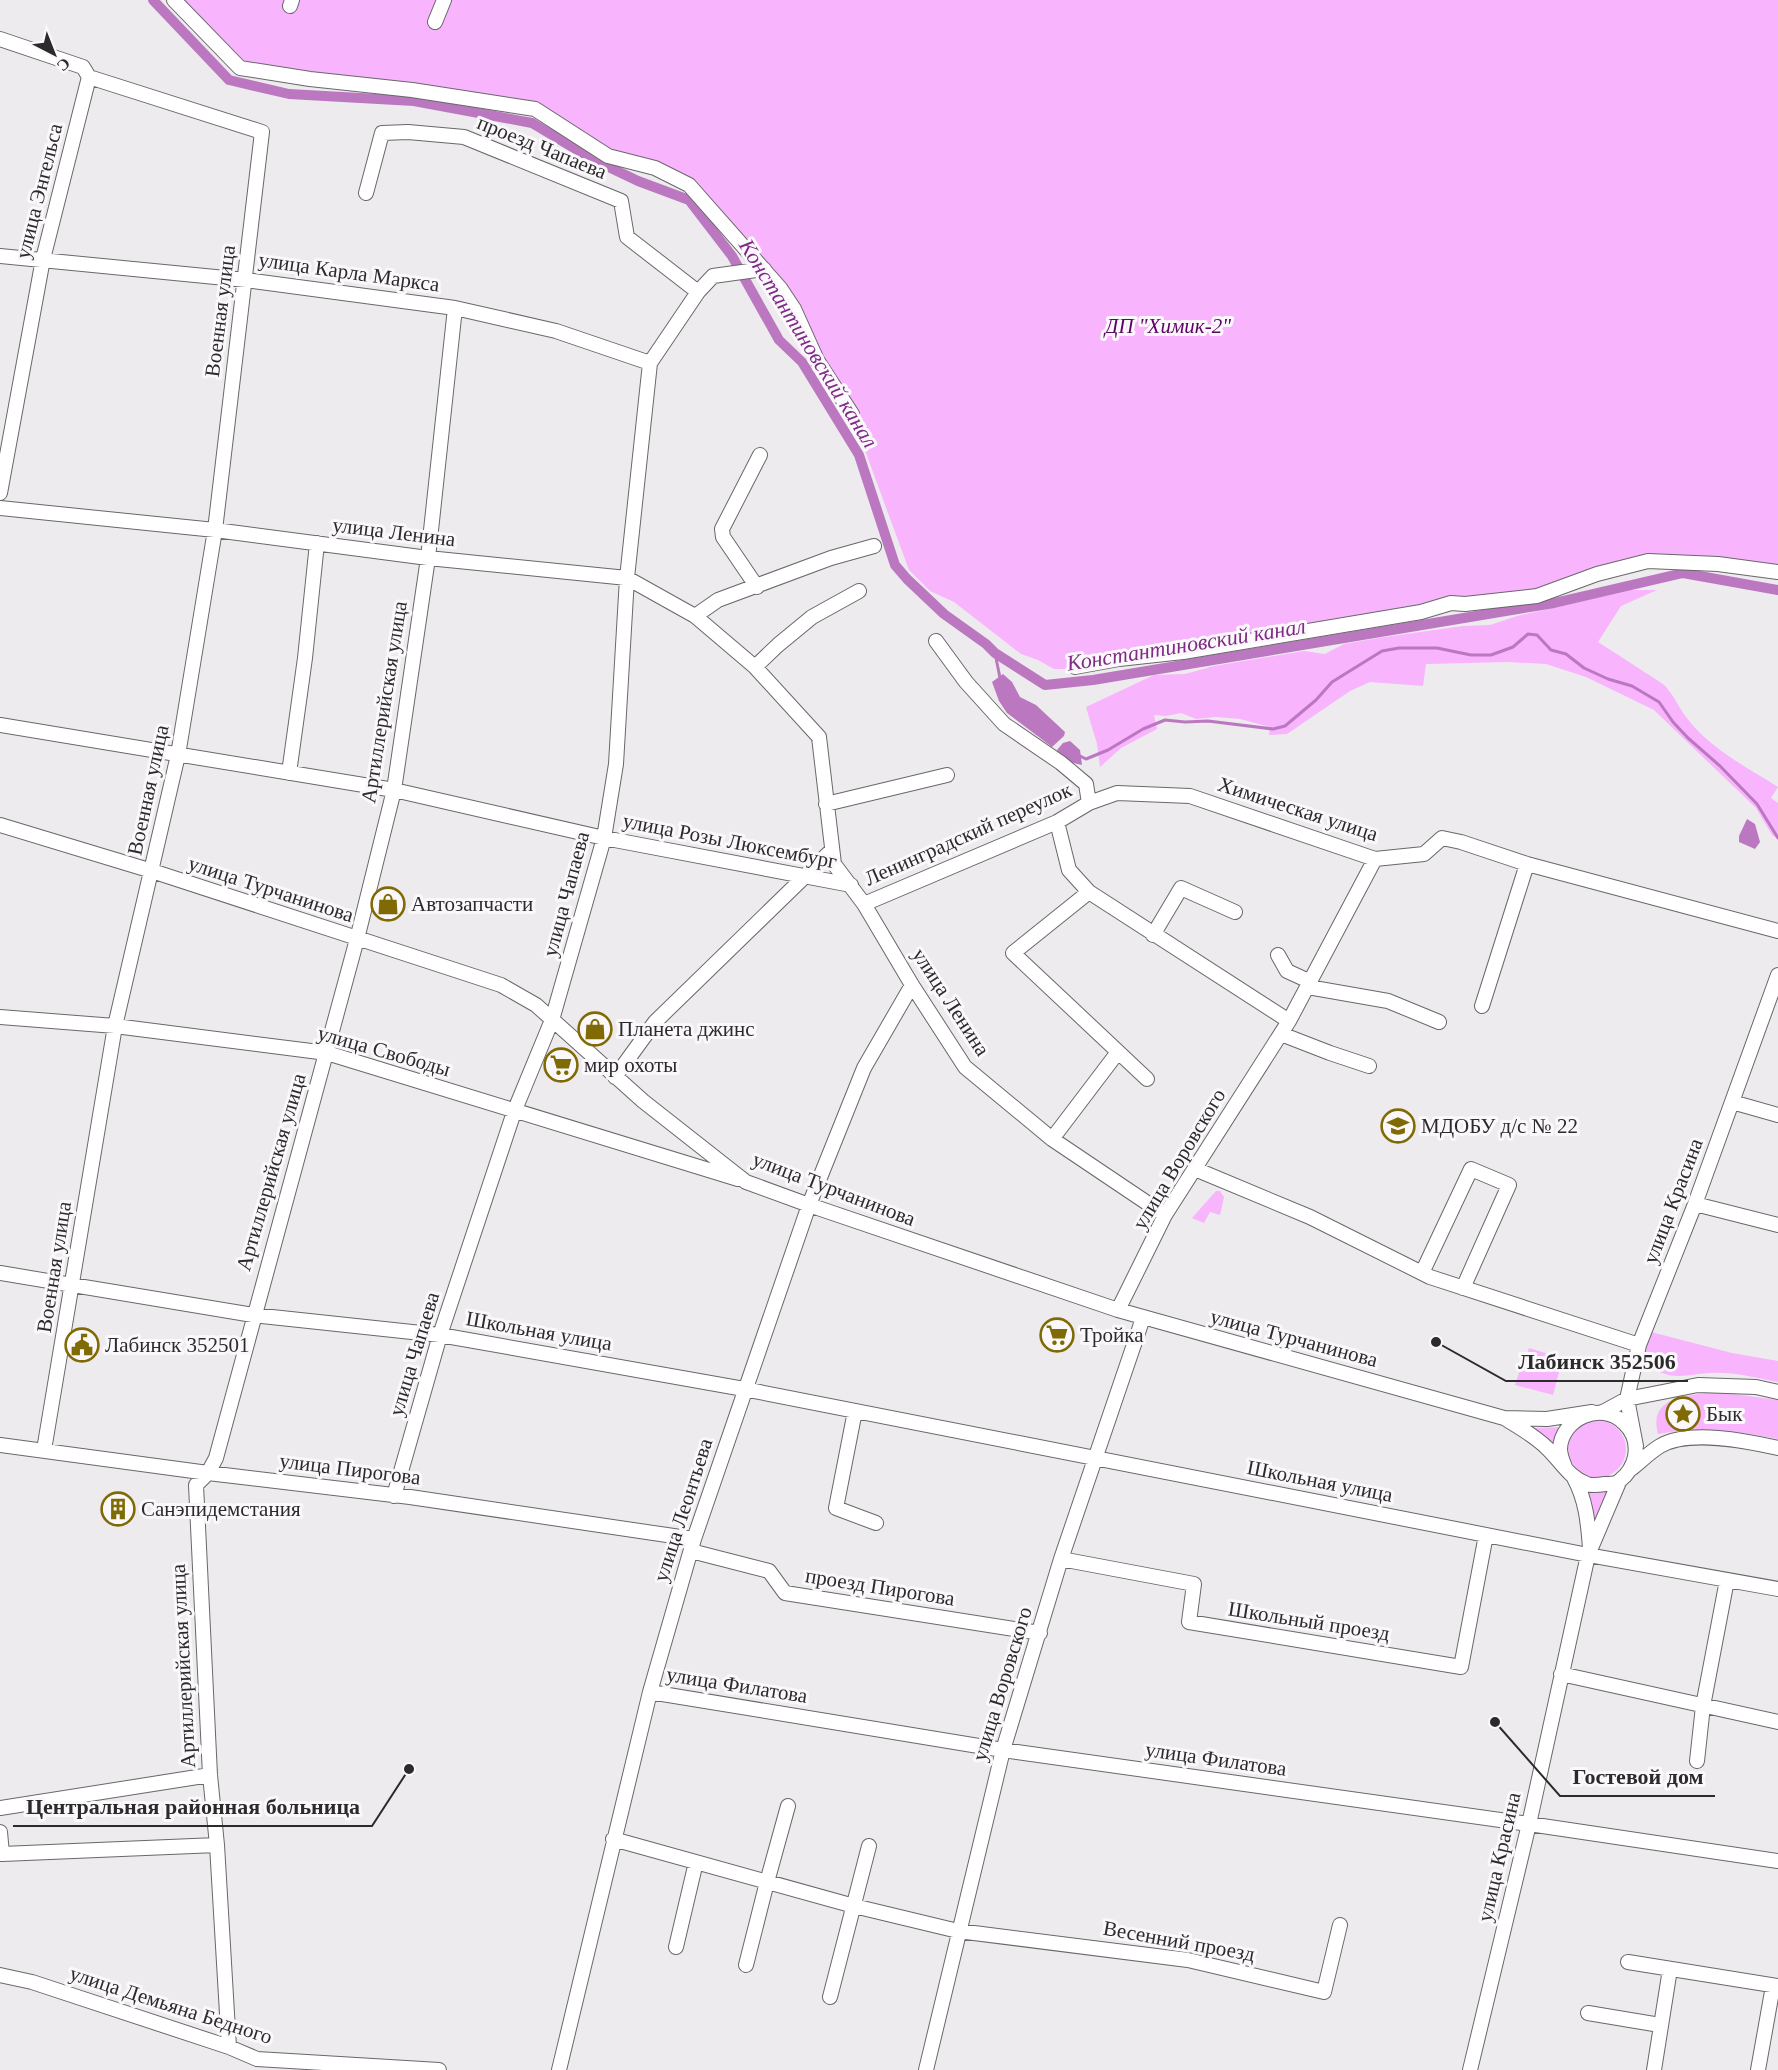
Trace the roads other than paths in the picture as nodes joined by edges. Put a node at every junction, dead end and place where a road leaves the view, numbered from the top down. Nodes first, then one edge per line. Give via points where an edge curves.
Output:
1 (174, 0) edge
2 (444, 0) edge
3 (435, 22) dead end
4 (0, 39) edge
5 (89, 77) junction
6 (366, 193) dead end
7 (0, 256) edge
8 (43, 259) junction
9 (764, 269) junction
10 (246, 280) junction
11 (698, 292) junction
12 (455, 308) junction
13 (650, 363) junction
14 (852, 414) dead end
15 (760, 455) dead end
16 (0, 493) edge
17 (0, 508) edge
18 (215, 530) junction
19 (317, 543) junction
20 (874, 546) dead end
21 (428, 558) junction
22 (1778, 572) edge
23 (627, 578) junction
24 (757, 587) junction
25 (859, 591) dead end
26 (695, 616) junction
27 (936, 641) dead end
28 (755, 667) junction
29 (1075, 667) dead end
30 (0, 725) edge
31 (178, 755) junction
32 (289, 773) junction
33 (947, 775) dead end
34 (394, 790) junction
35 (1089, 803) junction
36 (826, 804) junction
37 (1057, 822) junction
38 (0, 825) edge
39 (604, 838) junction
40 (832, 850) junction
41 (1375, 859) junction
42 (1527, 864) junction
43 (152, 871) junction
44 (805, 877) junction
45 (851, 885) junction
46 (1089, 892) junction
47 (864, 904) junction
48 (1235, 912) dead end
49 (1778, 930) edge
50 (1154, 935) junction
51 (357, 939) junction
52 (1278, 955) dead end
53 (1778, 975) edge
54 (912, 985) junction
55 (1310, 985) junction
56 (1482, 1006) dead end
57 (0, 1017) edge
58 (552, 1020) junction
59 (1289, 1020) junction
60 (1438, 1022) dead end
61 (115, 1026) junction
62 (1281, 1034) junction
63 (1118, 1052) junction
64 (327, 1053) junction
65 (1369, 1066) dead end
66 (615, 1077) junction
67 (1147, 1079) dead end
68 (1732, 1102) junction
69 (514, 1112) junction
70 (1778, 1115) edge
71 (1052, 1139) junction
72 (1195, 1169) junction
73 (746, 1182) junction
74 (1695, 1204) junction
75 (809, 1205) junction
76 (1165, 1215) junction
77 (1778, 1225) edge
78 (0, 1273) edge
79 (1422, 1273) junction
80 (72, 1286) junction
81 (1463, 1288) junction
82 (1119, 1310) junction
83 (253, 1315) junction
84 (1143, 1318) junction
85 (440, 1335) junction
86 (1639, 1346) junction
87 (744, 1389) junction
88 (1778, 1392) edge
89 (1627, 1399) junction
90 (855, 1411) junction
91 (1598, 1412) junction
92 (1504, 1418) junction
93 (0, 1445) edge
94 (1636, 1446) junction
95 (1778, 1448) edge
96 (44, 1450) junction
97 (1095, 1459) junction
98 (1629, 1471) junction
99 (1569, 1472) junction
100 (208, 1473) junction
101 (1619, 1482) junction
102 (394, 1496) junction
103 (876, 1523) dead end
104 (1486, 1535) junction
105 (692, 1545) junction
106 (1589, 1552) junction
107 (1061, 1559) junction
108 (1727, 1580) junction
109 (1778, 1589) edge
110 (1040, 1633) junction
111 (1561, 1674) junction
112 (650, 1692) junction
113 (1703, 1706) junction
114 (1778, 1722) edge
115 (1003, 1750) junction
116 (1697, 1761) dead end
117 (210, 1774) junction
118 (788, 1806) dead end
119 (0, 1808) edge
120 (1529, 1824) junction
121 (0, 1832) edge
122 (613, 1839) junction
123 (217, 1845) junction
124 (869, 1846) dead end
125 (1778, 1861) edge
126 (696, 1862) junction
127 (767, 1882) junction
128 (854, 1906) junction
129 (1340, 1925) dead end
130 (958, 1931) junction
131 (676, 1947) dead end
132 (1628, 1962) dead end
133 (746, 1965) dead end
134 (1670, 1969) junction
135 (0, 1975) edge
136 (1775, 1986) edge
137 (830, 1997) dead end
138 (1588, 2013) dead end
139 (1660, 2025) junction
140 (229, 2047) junction
141 (256, 2064) edge
142 (439, 2070) edge
143 (559, 2070) edge
144 (926, 2070) edge
145 (1470, 2070) edge
146 (1654, 2070) edge
147 (1758, 2070) edge

1 - 9 street via 240,68 536,109 608,156 655,168 689,185
2 - 3 street
4 - 5 street via 83,67
5 - 8 street, улица Энгельса
5 - 10 street, Военная улица via 262,132
6 - 11 street, проезд Чапаева via 382,133 464,137 621,201 627,237
7 - 8 street, улица Карла Маркса
8 - 10 street, улица Карла Маркса
8 - 16 street, улица Энгельса
9 - 11 street, улица Чапаева via 713,276
9 - 14 street via 794,309 817,360
10 - 12 street, улица Карла Маркса
10 - 18 street, Военная улица
11 - 13 street, улица Чапаева
12 - 13 street, улица Карла Маркса via 556,331
12 - 21 street, Артиллерийская улица
13 - 23 street, улица Чапаева
15 - 24 street via 722,529 723,537
17 - 18 street, улица Ленина
18 - 19 street, улица Ленина
18 - 31 street, Военная улица
19 - 21 street, улица Ленина
19 - 32 street
20 - 24 street
21 - 23 street, улица Ленина
21 - 34 street, Артиллерийская улица
22 - 29 street via 1648,561 1597,574 1538,596 1451,603 1421,612
23 - 26 street, улица Ленина
23 - 39 street, улица Чапаева via 616,764
24 - 26 street via 718,600
25 - 28 street via 812,617
26 - 28 street, улица Ленина
27 - 35 street via 1004,724 1086,784
28 - 36 street, улица Ленина via 819,736
30 - 31 street, улица Розы Люксембург
31 - 32 street, улица Розы Люксембург
31 - 43 street, Военная улица
32 - 34 street, улица Розы Люксембург
33 - 36 street
34 - 39 street, улица Розы Люксембург
34 - 51 street, Артиллерийская улица
35 - 37 street, Ленинградский переулок
35 - 41 street, Химическая улица via 1117,793 1190,796
36 - 40 street, улица Ленина
37 - 46 street via 1069,870
37 - 47 street, Ленинградский переулок
38 - 43 street, улица Турчанинова
39 - 44 street, улица Розы Люксембург
39 - 58 street, улица Чапаева
40 - 44 street
40 - 45 street, улица Ленина via 834,864
41 - 42 street, Химическая улица via 1424,854 1442,838
41 - 55 street, улица Воровского
42 - 49 street, Химическая улица
42 - 56 street
43 - 51 street, улица Турчанинова
43 - 61 street, Военная улица
44 - 45 street, улица Розы Люксембург
44 - 66 street via 655,1022
45 - 47 street, улица Ленина
46 - 50 street
46 - 63 street via 1013,953
47 - 54 street, улица Ленина
48 - 50 street via 1181,888
50 - 59 street
51 - 58 street, улица Турчанинова via 501,985 536,1005
51 - 64 street, Артиллерийская улица
52 - 55 street via 1287,971
53 - 68 street, улица Красина
54 - 71 street, улица Ленина via 965,1067
54 - 75 street, улица Леонтьева via 864,1068
55 - 59 street, улица Воровского
55 - 60 street via 1388,1001
57 - 61 street, улица Свободы
58 - 66 street, улица Турчанинова
58 - 69 street, улица Чапаева
59 - 62 street, улица Воровского
61 - 64 street, улица Свободы
61 - 80 street, Военная улица
62 - 65 street
62 - 72 street, улица Воровского
63 - 67 street
63 - 71 street
64 - 69 street, улица Свободы
64 - 83 street, Артиллерийская улица
66 - 73 street, улица Турчанинова
68 - 70 street
68 - 74 street, улица Красина
69 - 73 street, улица Свободы
69 - 85 street, улица Чапаева
71 - 76 street, улица Ленина
72 - 76 street, улица Воровского
72 - 79 street via 1310,1217
73 - 75 street, улица Турчанинова
74 - 77 street
74 - 86 street, улица Красина
75 - 82 street, улица Турчанинова
75 - 87 street, улица Леонтьева
76 - 82 street, улица Воровского
78 - 80 street, Школьная улица
79 - 81 street
79 - 81 street via 1471,1169 1509,1185
80 - 83 street, Школьная улица
80 - 96 street, Военная улица
81 - 86 street
82 - 84 street, улица Турчанинова
83 - 85 street, Школьная улица
83 - 100 street, Артиллерийская улица via 216,1458
84 - 92 street, улица Турчанинова
84 - 97 street, улица Воровского
85 - 87 street, Школьная улица
85 - 102 street, улица Чапаева
86 - 89 street, улица Красина
87 - 90 street, Школьная улица
87 - 105 street, улица Леонтьева
88 - 89 street, улица Турчанинова via 1698,1384
89 - 91 street, улица Турчанинова
89 - 94 street, улица Красина
90 - 97 street, Школьная улица
90 - 103 street via 836,1508
91 - 92 street, улица Турчанинова via 1547,1419
91 - 94 street via 1619,1418 1627,1425
91 - 99 street via 1579,1418 1563,1437 1560,1449
92 - 99 street, улица Турчанинова via 1536,1438
93 - 96 street, улица Пирогова
94 - 98 street
95 - 98 street via 1731,1438 1682,1439 1661,1445
96 - 100 street, улица Пирогова
97 - 104 street, Школьная улица
97 - 107 street, улица Воровского
98 - 101 street
99 - 101 street via 1588,1485
99 - 106 street, улица Красина via 1583,1494
100 - 102 street, улица Пирогова
100 - 117 street, Артиллерийская улица via 196,1485 196,1500
101 - 106 street, улица Красина
102 - 105 street, улица Пирогова
104 - 106 street, Школьная улица
104 - 107 street, Школьный проезд via 1461,1667 1189,1622 1194,1584
105 - 110 street, проезд Пирогова via 769,1571 785,1593
105 - 112 street, улица Леонтьева
106 - 108 street, Школьная улица
106 - 111 street, улица Красина
107 - 110 street, улица Воровского
108 - 109 street, Школьная улица
108 - 113 street
110 - 115 street, улица Воровского
111 - 113 street
111 - 120 street, улица Красина
112 - 115 street, улица Филатова
112 - 122 street, улица Леонтьева
113 - 114 street
113 - 116 street
115 - 120 street, улица Филатова
115 - 130 street, улица Воровского
117 - 119 street
117 - 123 street, Артиллерийская улица
118 - 127 street
120 - 125 street, улица Филатова
120 - 145 street, улица Красина
121 - 123 street via 2,1854
122 - 126 street
122 - 143 street, улица Леонтьева
123 - 140 street, Артиллерийская улица
124 - 128 street
126 - 127 street
126 - 131 street
127 - 128 street
127 - 133 street
128 - 130 street
128 - 137 street
129 - 130 street, Весенний проезд via 1324,1992 1188,1960
130 - 144 street, улица Воровского
132 - 134 street
134 - 136 street
134 - 139 street
135 - 140 street, улица Демьяна Бедного
136 - 147 street
138 - 139 street
139 - 146 street
140 - 141 street, улица Демьяна Бедного
141 - 142 street, улица Демьяна Бедного

